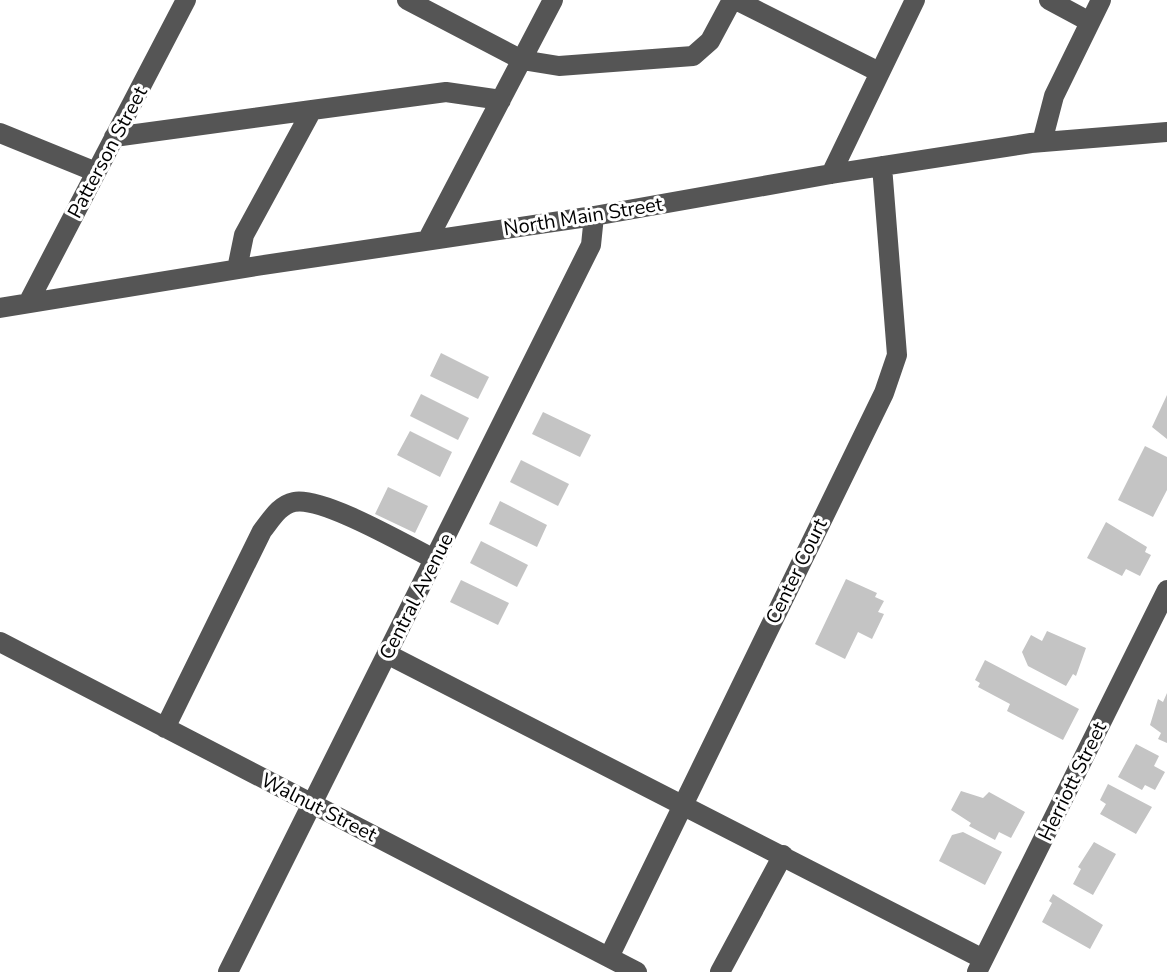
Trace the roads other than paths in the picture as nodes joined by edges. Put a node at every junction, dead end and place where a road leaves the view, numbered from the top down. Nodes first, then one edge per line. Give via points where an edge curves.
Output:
1 (186, 0) edge
2 (407, 0) edge
3 (553, 0) edge
4 (734, 0) edge
5 (915, 0) edge
6 (1049, 0) edge
7 (1101, 0) edge
8 (1090, 22) junction
9 (522, 60) junction
10 (879, 72) junction
11 (501, 100) junction
12 (312, 110) junction
13 (1167, 132) edge
14 (0, 133) edge
15 (114, 137) junction
16 (1042, 142) junction
17 (882, 166) junction
18 (96, 172) junction
19 (831, 174) junction
20 (594, 216) junction
21 (428, 239) junction
22 (237, 269) junction
23 (28, 303) junction
24 (0, 308) edge
25 (434, 559) junction
26 (1167, 590) edge
27 (0, 642) edge
28 (387, 654) junction
29 (165, 728) junction
30 (312, 804) junction
31 (684, 805) junction
32 (783, 855) junction
33 (609, 957) junction
34 (980, 966) edge
35 (228, 972) edge
36 (637, 972) edge
37 (720, 972) edge

1 - 15 street, Patterson Street
2 - 9 street
3 - 9 street
4 - 9 street via 710,41 693,56 559,66
4 - 10 street
5 - 10 street
6 - 8 street
7 - 8 street
8 - 16 street via 1054,96
9 - 11 street
10 - 19 street
11 - 12 street via 446,92
11 - 21 street
12 - 15 street
12 - 22 street via 244,235
13 - 16 street, North Main Street
14 - 18 street
15 - 18 street, Patterson Street
16 - 17 street, North Main Street
17 - 19 street, North Main Street
17 - 31 street, Center Court via 897,355 884,393
18 - 23 street, Patterson Street
19 - 20 street, North Main Street
20 - 21 street, North Main Street
20 - 25 street, Central Avenue via 591,245
21 - 22 street, North Main Street
22 - 23 street, North Main Street
23 - 24 street, North Main Street
25 - 28 street, Central Avenue
25 - 29 street via 322,505 295,501 280,508 262,531
26 - 34 street, Herriott Street
27 - 29 street, Walnut Street
28 - 30 street, Central Avenue
28 - 31 street
29 - 30 street, Walnut Street
30 - 33 street, Walnut Street
30 - 35 street, Central Avenue
31 - 32 street
31 - 33 street, Center Court
32 - 34 street
32 - 37 street
33 - 36 street, Walnut Street

